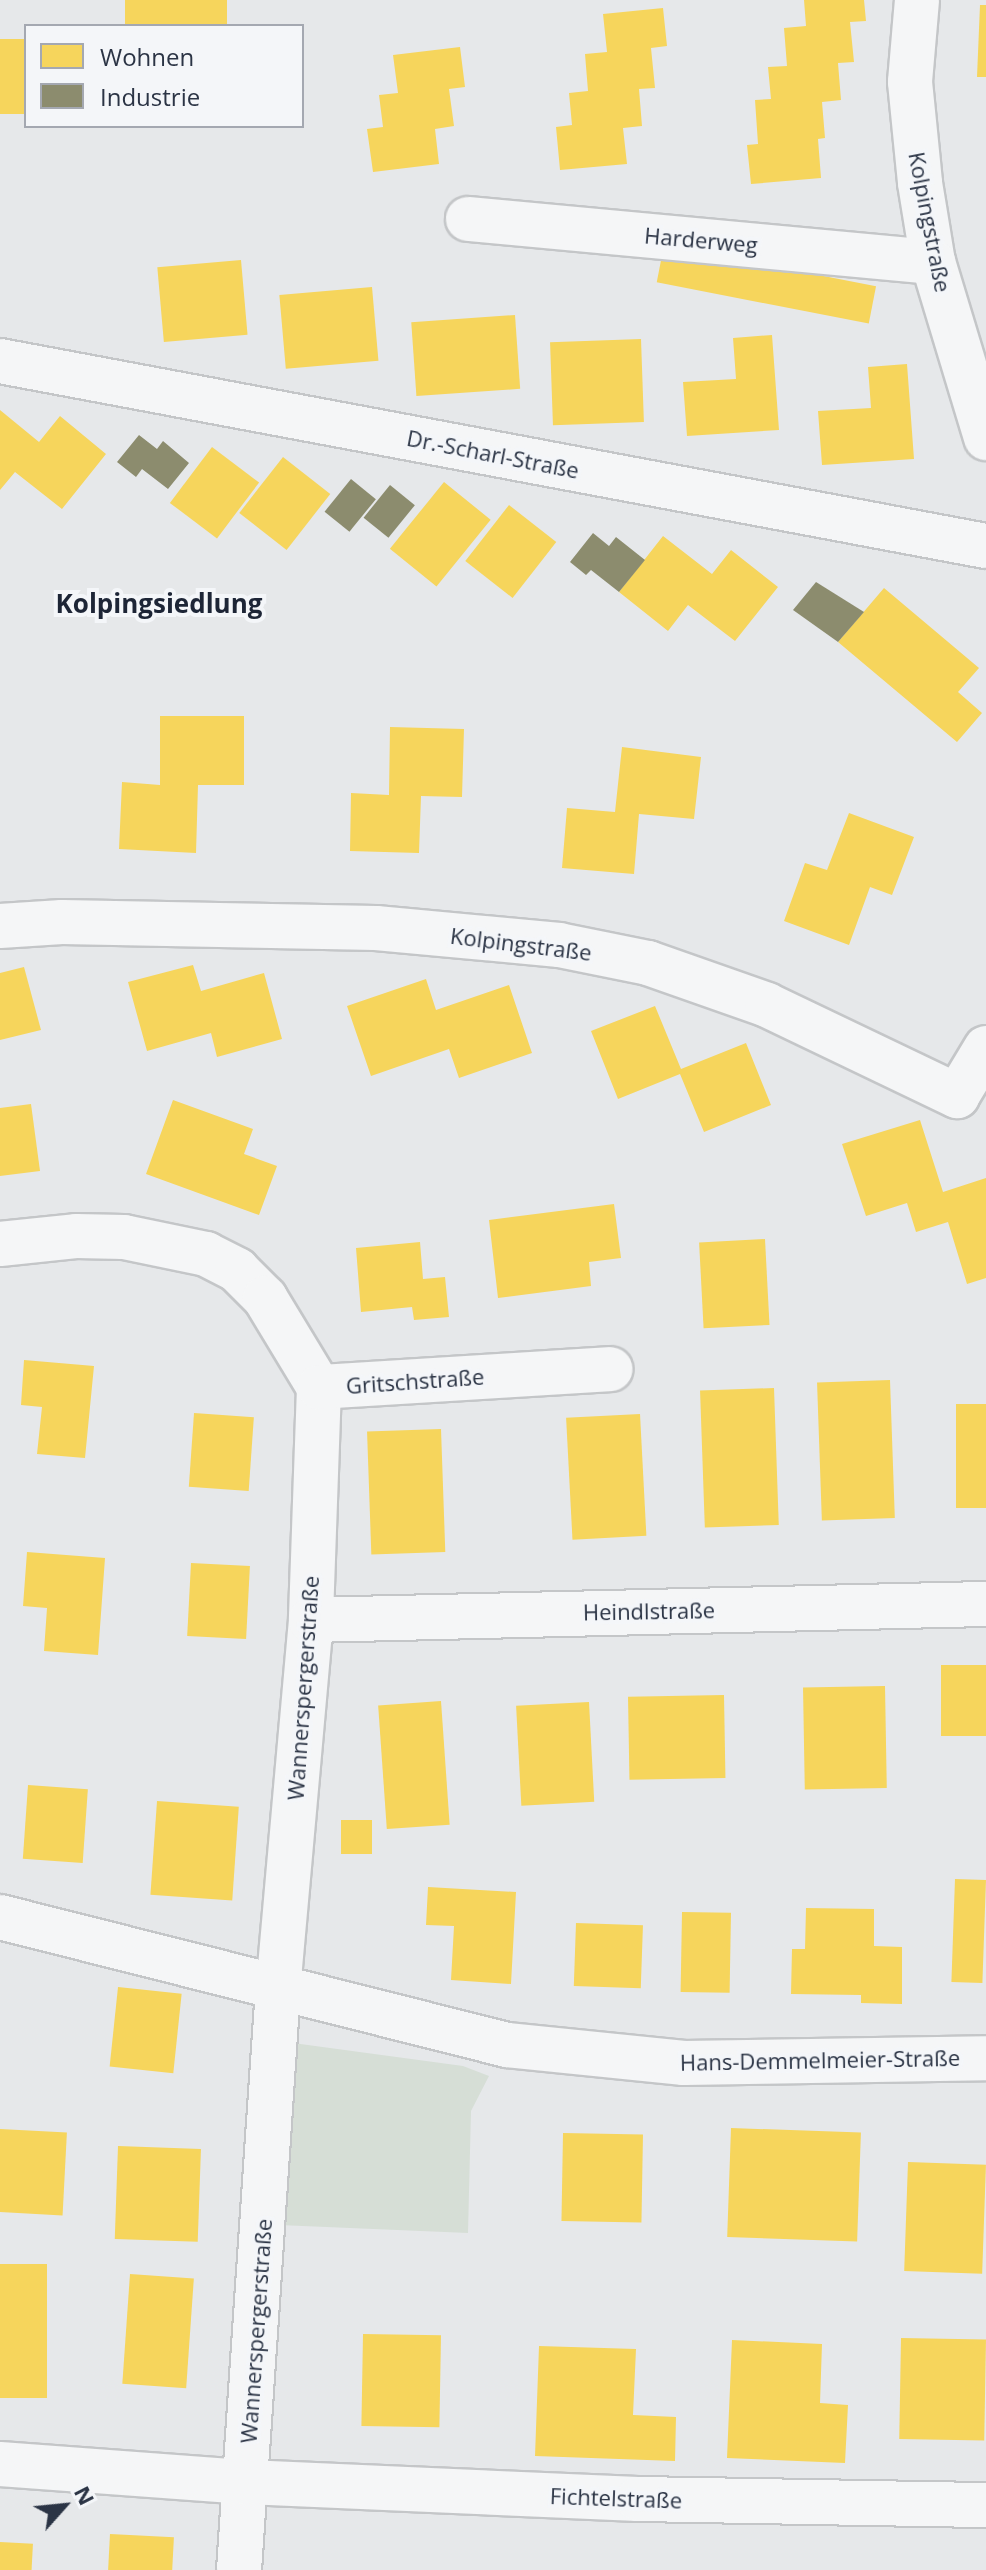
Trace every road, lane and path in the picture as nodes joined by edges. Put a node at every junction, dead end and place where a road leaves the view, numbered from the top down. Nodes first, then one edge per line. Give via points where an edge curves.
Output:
1 (917, 0) edge
2 (468, 219) dead end
3 (933, 262) junction
4 (0, 361) edge
5 (986, 438) edge
6 (986, 546) edge
7 (0, 926) edge
8 (986, 1048) edge
9 (0, 1244) edge
10 (610, 1369) dead end
11 (319, 1387) junction
12 (986, 1604) edge
13 (311, 1620) junction
14 (0, 1917) edge
15 (278, 1989) junction
16 (986, 2058) edge
17 (0, 2464) edge
18 (246, 2482) junction
19 (986, 2505) edge
20 (239, 2570) edge

1 - 3 street, Kolpingstraße via 910,82
2 - 3 street, Harderweg
3 - 5 street, Kolpingstraße
4 - 6 street, Dr.-Scharl-Straße
7 - 8 street, Kolpingstraße via 62,922 376,928 559,945 648,963 767,1005 957,1096
9 - 11 street, Gritschstraße via 124,1237 206,1254 237,1270 265,1298
10 - 11 street, Gritschstraße
11 - 13 street, Wannerspergerstraße
12 - 13 street, Heindlstraße
13 - 15 street, Wannerspergerstraße
14 - 15 street
15 - 16 street, Hans-Demmelmeier-Straße via 507,2045 621,2059 810,2065
15 - 18 street, Wannerspergerstraße
17 - 18 street
18 - 19 street, Fichtelstraße via 638,2499
18 - 20 street, Wannerspergerstraße

